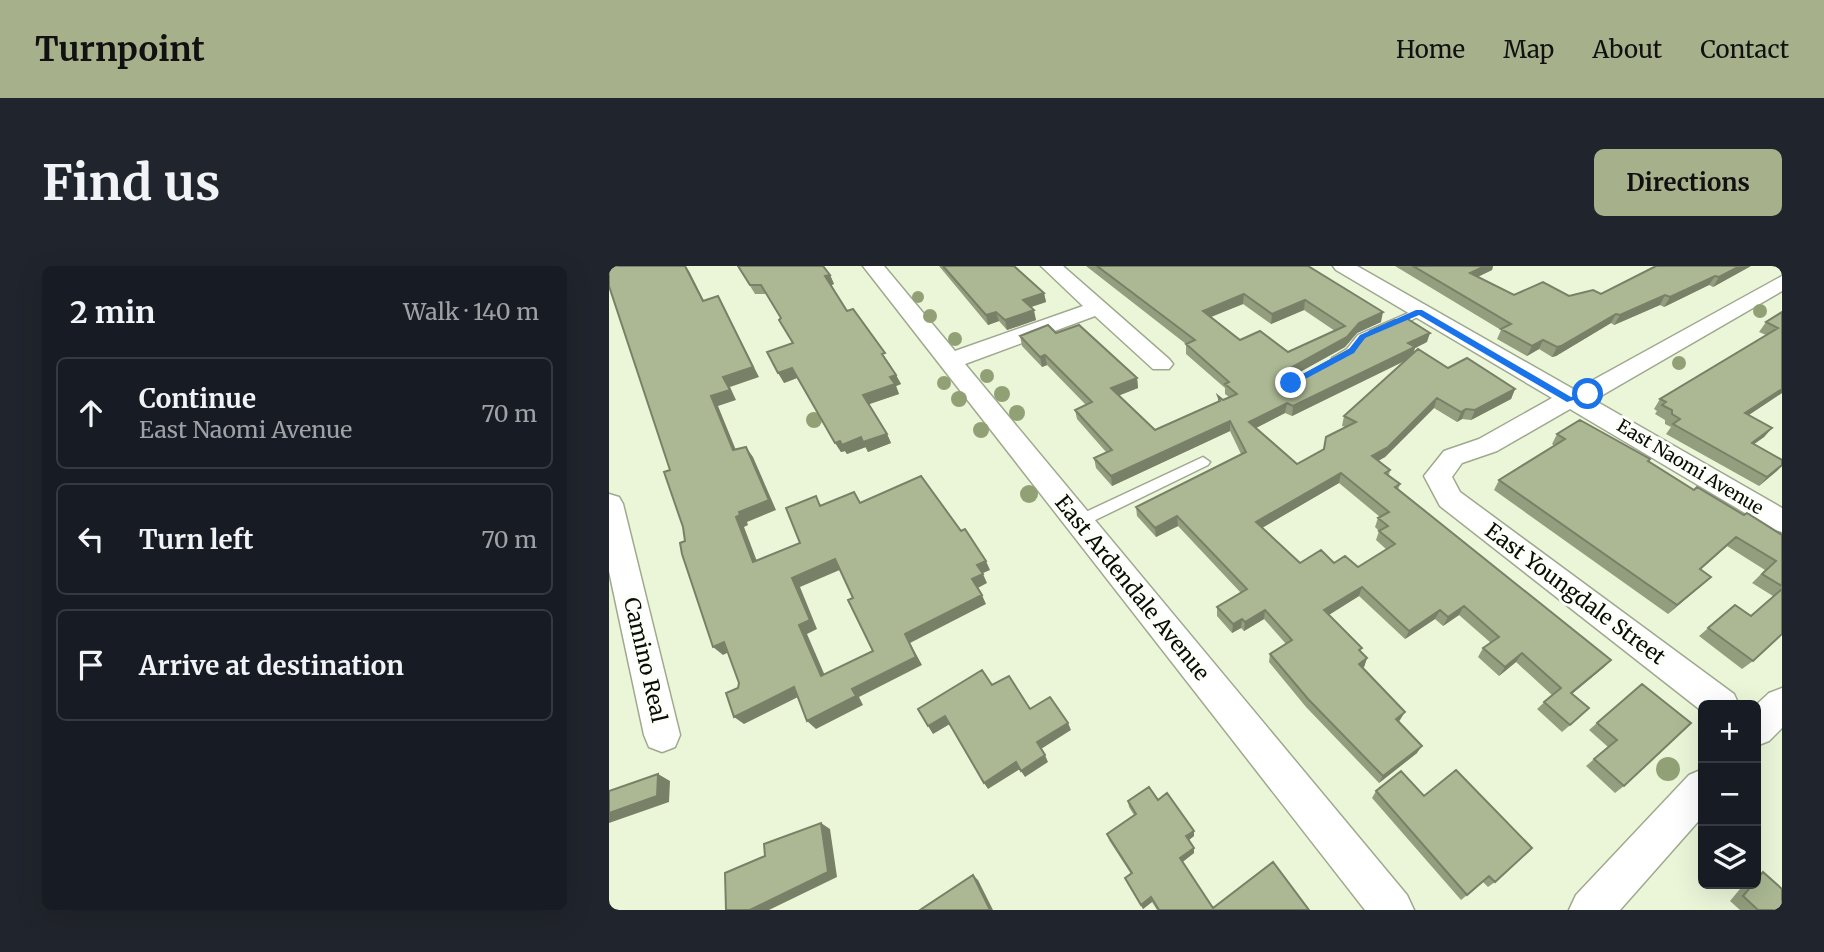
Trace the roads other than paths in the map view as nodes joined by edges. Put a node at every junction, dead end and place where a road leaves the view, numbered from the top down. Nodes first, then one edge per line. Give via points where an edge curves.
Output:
1 (873, 266) edge
2 (1051, 266) edge
3 (1343, 266) edge
4 (1782, 282) edge
5 (1098, 308) junction
6 (1419, 312) junction
7 (950, 361) junction
8 (1331, 361) edge
9 (1161, 364) dead end
10 (1570, 400) junction
11 (1203, 462) dead end
12 (609, 504) edge
13 (1782, 521) edge
14 (1078, 522) junction
15 (1714, 700) edge
16 (1782, 704) edge
17 (1761, 724) edge
18 (662, 734) dead end
19 (1698, 793) edge
20 (1392, 910) edge
21 (1591, 910) edge

1 - 7 street, East Ardendale Avenue
2 - 5 street
3 - 6 street, East Naomi Avenue
4 - 10 street via 1588,394
5 - 7 street
5 - 9 street
6 - 8 lane via 1363,337 1352,351
6 - 10 street, East Naomi Avenue
7 - 14 street, East Ardendale Avenue
10 - 13 street, East Naomi Avenue
10 - 15 street, East Youngdale Street via 1488,445 1453,457 1438,476 1450,499
11 - 14 lane
12 - 18 street, Camino Real
14 - 20 street, East Ardendale Avenue
16 - 17 street
19 - 21 street

